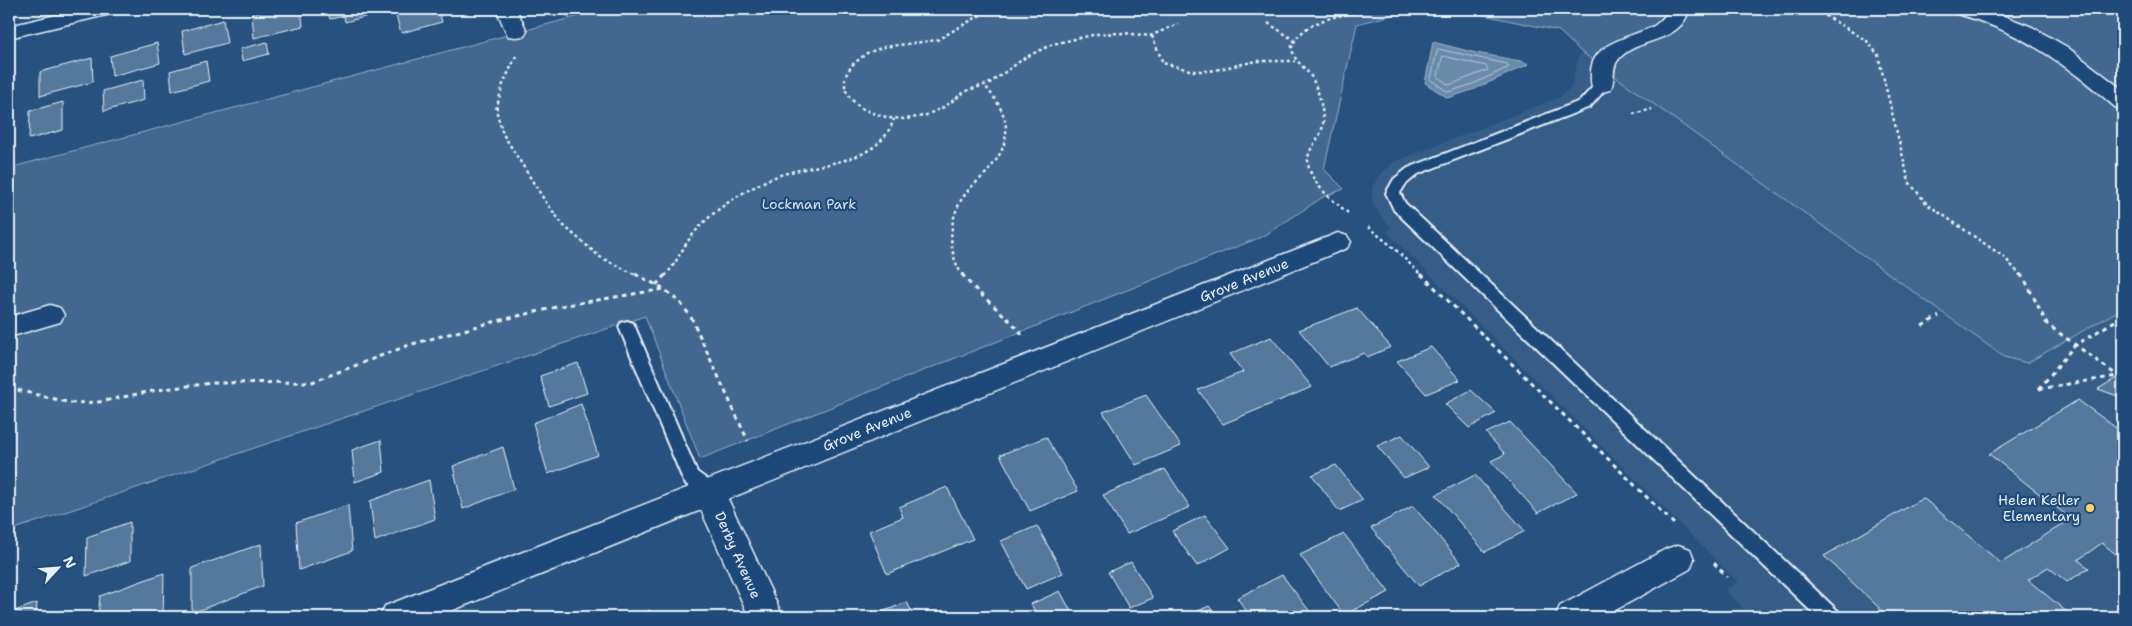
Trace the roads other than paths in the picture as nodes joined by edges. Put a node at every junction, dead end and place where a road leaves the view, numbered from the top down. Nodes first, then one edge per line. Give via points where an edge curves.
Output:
1 (108, 9) edge
2 (506, 9) edge
3 (1680, 9) edge
4 (1961, 9) edge
5 (516, 31) road end
6 (9, 32) edge
7 (1602, 85) joint
8 (2123, 102) edge
9 (1338, 242) dead end
10 (50, 315) dead end
11 (9, 327) edge
12 (627, 327) dead end
13 (710, 492) junction
14 (1678, 559) dead end
15 (397, 617) edge
16 (766, 617) edge
17 (1572, 617) edge
18 (1832, 617) edge

1 - 6 street
2 - 5 street
3 - 7 street via 1678,16 1666,26 1617,48 1604,61 1600,72
4 - 8 street via 2003,21 2047,43 2090,73
7 - 18 lane via 1585,104 1413,171 1399,182 1393,193 1399,206
9 - 13 street, Grove Avenue
10 - 11 street
12 - 13 lane via 690,478
13 - 15 street, Grove Avenue
13 - 16 street, Derby Avenue
14 - 17 street

